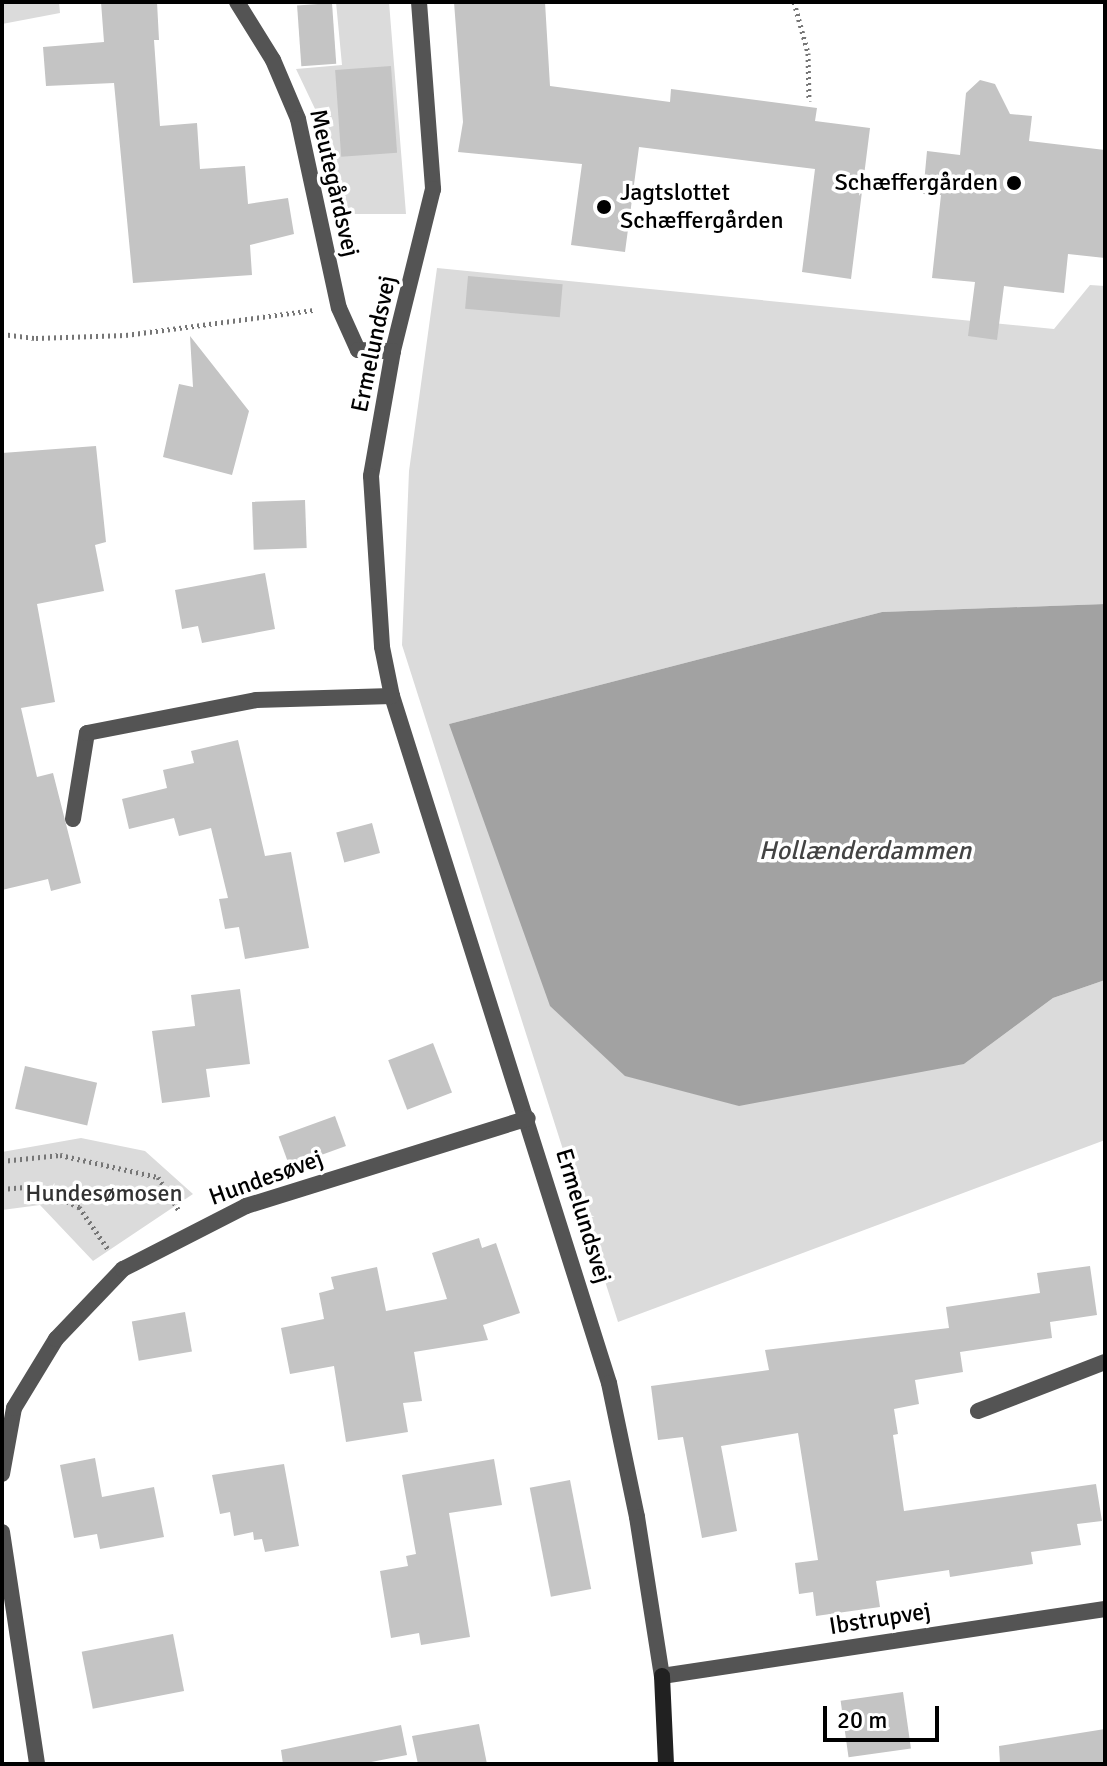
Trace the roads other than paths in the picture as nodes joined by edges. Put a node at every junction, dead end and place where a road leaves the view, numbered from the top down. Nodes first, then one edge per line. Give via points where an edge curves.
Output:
1 (237, 2) edge
2 (419, 2) edge
3 (393, 351) junction
4 (392, 696) junction
5 (73, 819) dead end
6 (528, 1118) junction
7 (1105, 1362) edge
8 (978, 1411) dead end
9 (2, 1474) edge
10 (2, 1532) edge
11 (1105, 1609) edge
12 (662, 1676) junction
13 (37, 1764) edge
14 (666, 1764) edge

1 - 3 street, Meutegårdsvej via 273,60 298,119 339,308 358,350
2 - 3 street, Ermelundsvej via 433,189
3 - 4 street, Ermelundsvej via 371,476 378,613
4 - 5 street via 256,700 87,733
4 - 6 street, Ermelundsvej
6 - 9 street, Hundesøvej via 246,1206 123,1269 56,1339 14,1408
6 - 12 street, Ermelundsvej via 609,1383
7 - 8 street
10 - 13 street
11 - 12 street, Ibstrupvej
12 - 14 street, Ermelundsvej

